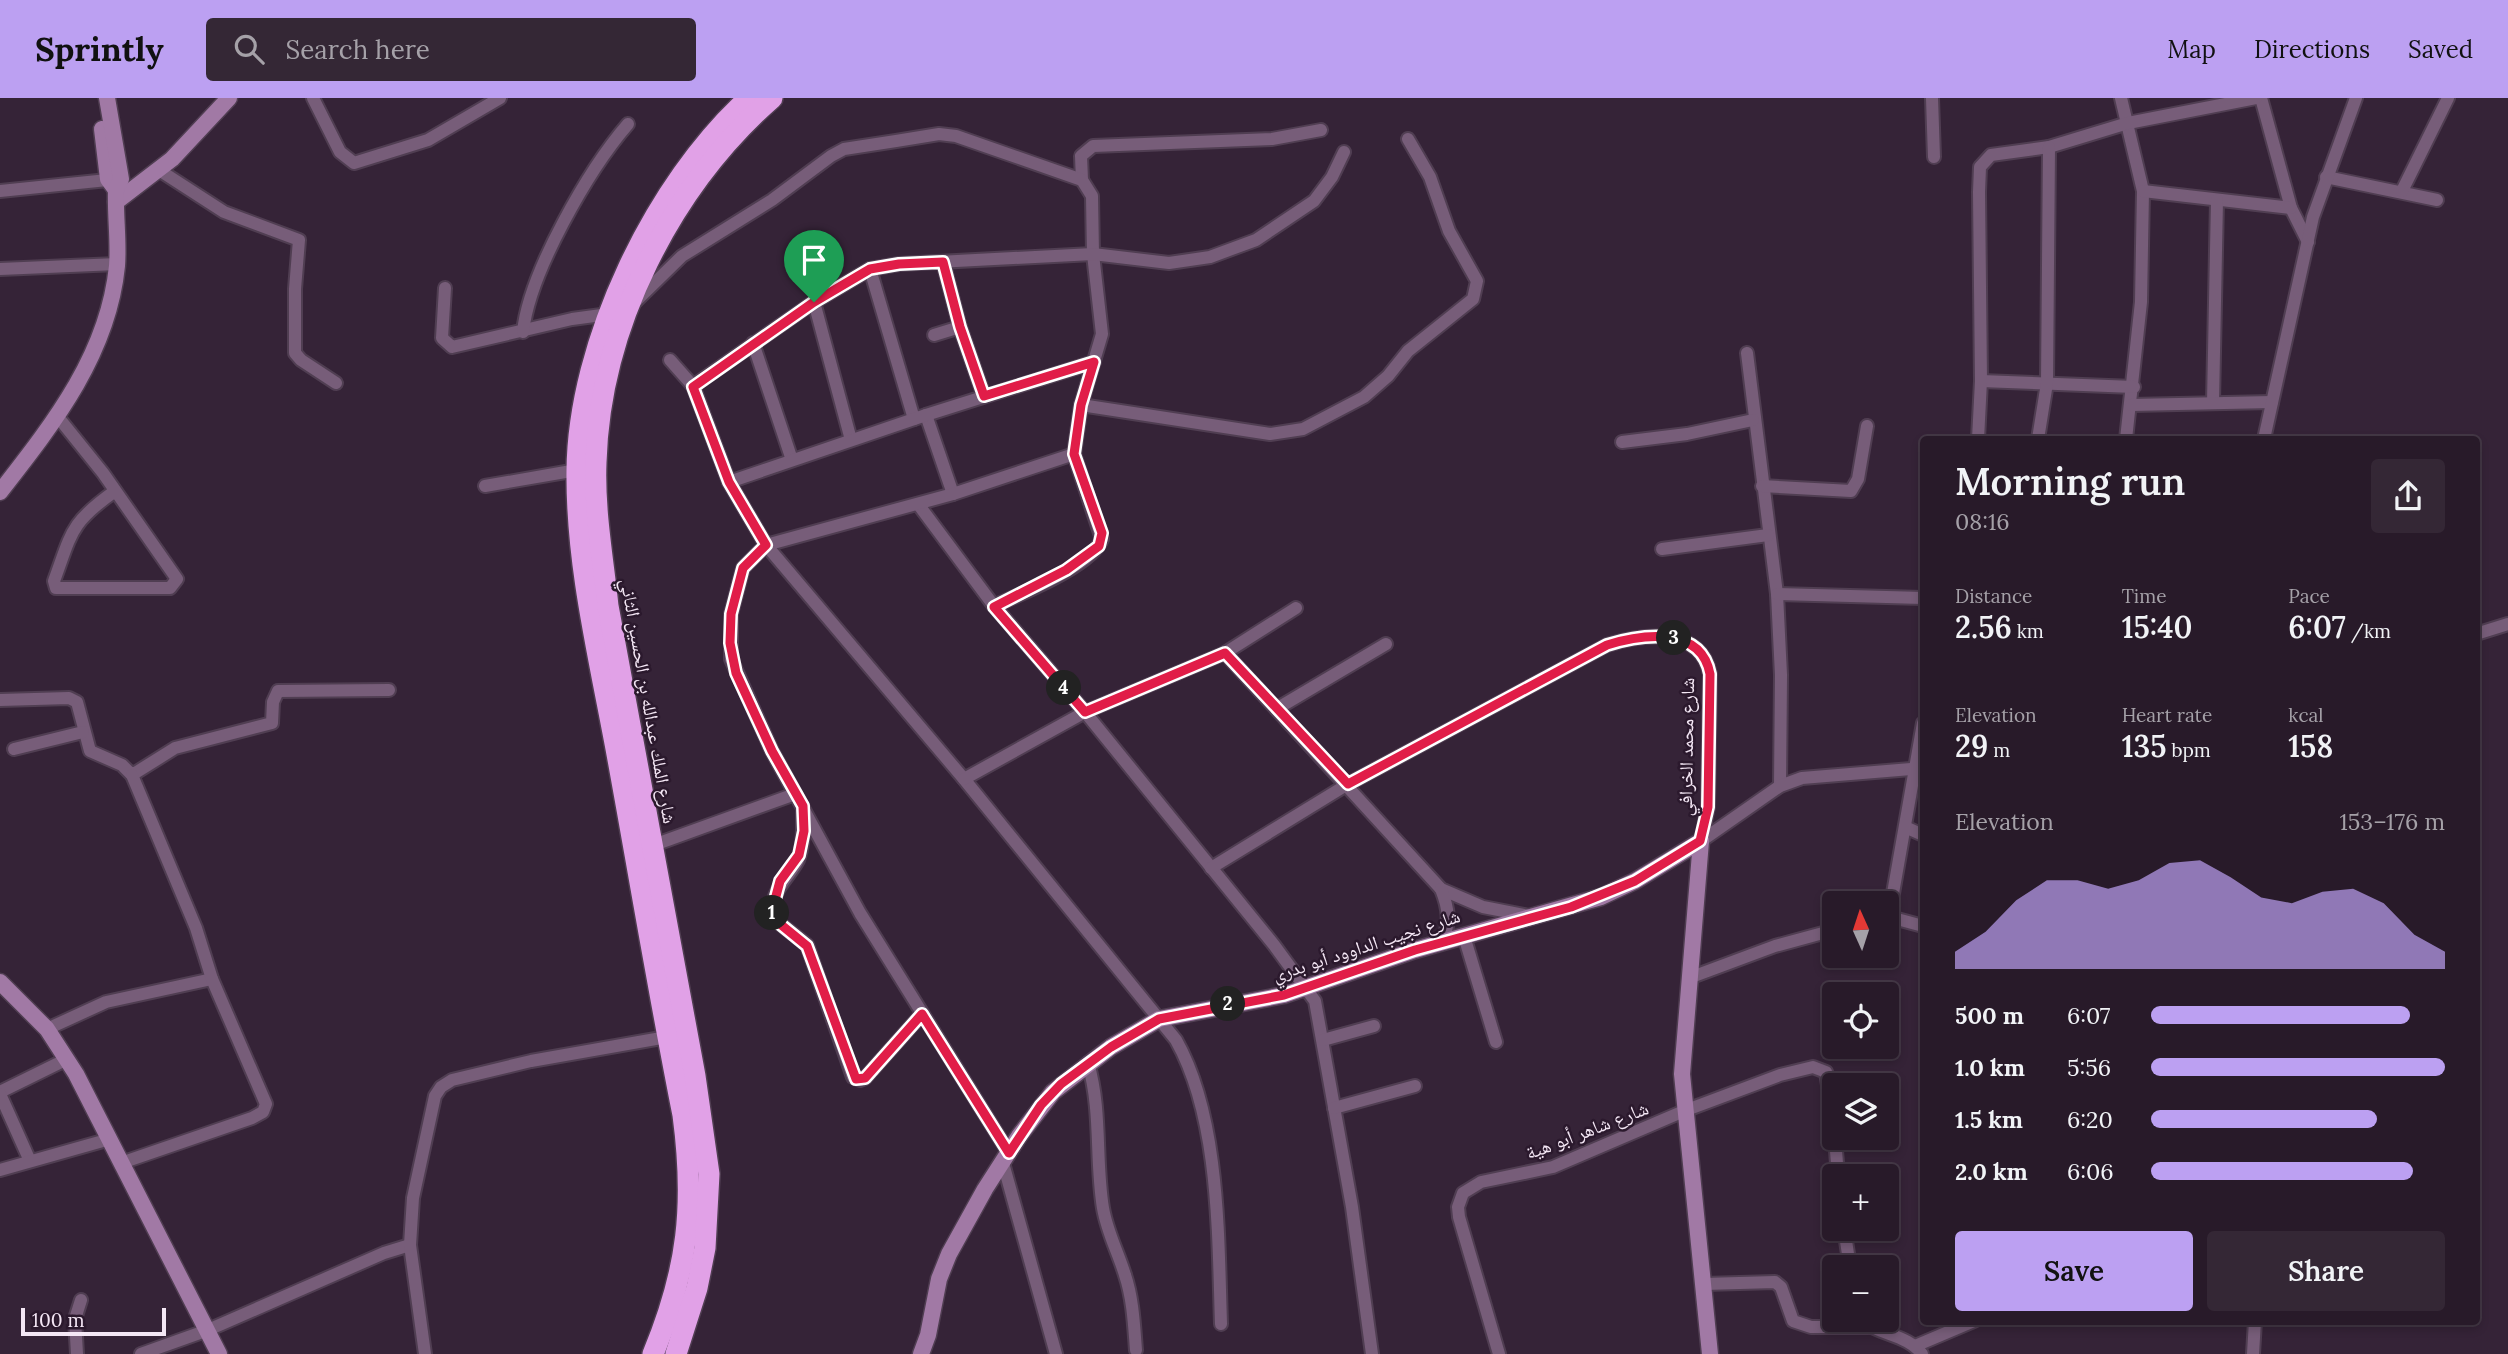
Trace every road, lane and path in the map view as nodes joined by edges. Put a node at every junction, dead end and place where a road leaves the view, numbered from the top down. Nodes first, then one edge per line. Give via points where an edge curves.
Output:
1 (98, 98) edge
2 (107, 98) edge
3 (229, 98) edge
4 (313, 98) edge
5 (500, 98) edge
6 (749, 98) edge
7 (772, 98) edge
8 (1931, 98) edge
9 (2121, 98) edge
10 (2258, 98) edge
11 (2356, 98) edge
12 (2448, 98) edge
13 (2128, 123) junction
14 (628, 124) dead end
15 (1321, 130) dead end
16 (1408, 139) dead end
17 (2049, 148) junction
18 (1344, 152) dead end
19 (1934, 157) dead end
20 (159, 170) junction
21 (2326, 177) junction
22 (1082, 180) junction
23 (115, 188) junction
24 (0, 191) edge
25 (2143, 191) junction
26 (2402, 191) junction
27 (2217, 200) junction
28 (2437, 200) dead end
29 (2291, 208) junction
30 (2308, 242) junction
31 (1093, 254) junction
32 (943, 262) junction
33 (117, 264) junction
34 (0, 269) edge
35 (870, 269) junction
36 (445, 288) dead end
37 (814, 302) junction
38 (618, 312) junction
39 (960, 327) junction
40 (523, 332) junction
41 (934, 335) dead end
42 (753, 343) junction
43 (1747, 352) dead end
44 (670, 360) dead end
45 (1094, 362) junction
46 (1981, 381) junction
47 (336, 383) dead end
48 (2047, 383) junction
49 (693, 387) junction
50 (2134, 387) junction
51 (984, 396) junction
52 (2273, 402) junction
53 (2213, 403) junction
54 (1081, 405) junction
55 (2131, 405) junction
56 (58, 417) junction
57 (920, 417) junction
58 (1753, 420) junction
59 (1867, 425) dead end
60 (1978, 436) edge
61 (2038, 436) edge
62 (2126, 436) edge
63 (2265, 436) edge
64 (851, 440) junction
65 (1622, 442) dead end
66 (1074, 454) junction
67 (792, 460) junction
68 (577, 470) junction
69 (729, 482) junction
70 (485, 486) dead end
71 (1762, 486) junction
72 (115, 491) junction
73 (0, 492) edge
74 (953, 494) junction
75 (918, 504) junction
76 (1768, 535) junction
77 (766, 545) junction
78 (1662, 549) dead end
79 (1777, 594) junction
80 (1920, 598) edge
81 (994, 607) junction
82 (1296, 608) dead end
83 (2508, 624) edge
84 (2480, 633) edge
85 (1385, 644) dead end
86 (1225, 653) junction
87 (389, 690) dead end
88 (0, 700) edge
89 (1278, 708) junction
90 (1085, 712) junction
91 (83, 732) junction
92 (14, 749) dead end
93 (1920, 751) edge
94 (625, 753) junction
95 (1918, 769) edge
96 (132, 775) junction
97 (964, 779) junction
98 (1348, 784) junction
99 (1780, 786) junction
100 (632, 793) junction
101 (795, 794) junction
102 (803, 806) junction
103 (1905, 827) junction
104 (1920, 834) edge
105 (1700, 841) junction
106 (651, 846) junction
107 (1211, 868) junction
108 (1441, 889) junction
109 (1893, 891) edge
110 (1529, 916) junction
111 (1899, 919) edge
112 (1920, 925) edge
113 (1822, 933) edge
114 (1464, 936) junction
115 (1443, 942) junction
116 (1689, 978) junction
117 (212, 979) junction
118 (0, 982) edge
119 (1307, 988) junction
120 (922, 1014) junction
121 (1159, 1019) junction
122 (1374, 1026) dead end
123 (47, 1029) junction
124 (667, 1037) junction
125 (1323, 1040) junction
126 (1496, 1042) dead end
127 (67, 1059) junction
128 (1088, 1063) junction
129 (1826, 1073) edge
130 (1415, 1086) dead end
131 (0, 1093) edge
132 (1334, 1108) junction
133 (1684, 1111) junction
134 (110, 1139) junction
135 (1006, 1158) junction
136 (30, 1161) junction
137 (124, 1162) junction
138 (0, 1170) edge
139 (410, 1245) junction
140 (1704, 1284) junction
141 (81, 1300) dead end
142 (1220, 1324) dead end
143 (1966, 1325) edge
144 (2255, 1325) edge
145 (1822, 1326) edge
146 (208, 1329) junction
147 (1884, 1332) edge
148 (1136, 1350) dead end
149 (1919, 1350) edge
150 (76, 1354) edge
151 (141, 1354) edge
152 (219, 1354) edge
153 (425, 1354) edge
154 (653, 1354) edge
155 (676, 1354) edge
156 (921, 1354) edge
157 (1056, 1354) edge
158 (1372, 1354) edge
159 (1499, 1354) edge
160 (1710, 1354) edge
161 (2253, 1354) edge

1 - 23 street
2 - 23 street
3 - 20 street
4 - 5 street via 340,152 354,163 428,140
6 - 38 highway, شارع الملك عبدالله بن الحسين الثاني via 687,166 625,274
7 - 38 highway, شارع الملك عبدالله بن الحسين الثاني via 705,169
8 - 19 street
9 - 13 street
10 - 13 street
10 - 29 street
11 - 21 street
12 - 26 street
13 - 17 street
13 - 25 street
14 - 40 street via 605,150 577,196 530,300
15 - 22 street via 1272,139 1093,146 1083,152
16 - 54 street via 1430,177 1477,290 1474,299 1408,351 1364,397 1303,429 1270,434
17 - 46 street via 1991,155 1980,167
17 - 48 street
18 - 31 street via 1314,201 1242,247 1169,263
20 - 23 street
20 - 47 street via 224,212 299,240 295,353
21 - 26 street
21 - 30 street
22 - 31 street via 1092,196
22 - 38 street via 956,136 939,134 844,149 682,256
23 - 24 street
23 - 33 street
25 - 27 street
25 - 50 street
26 - 28 street
27 - 29 street
27 - 53 street
29 - 30 street
30 - 52 street
31 - 32 street
31 - 45 street via 1102,323
32 - 35 street
32 - 39 street
33 - 34 street
33 - 56 street via 106,323
35 - 37 street
35 - 57 street
36 - 40 street via 441,328 446,344 460,346
37 - 42 street
37 - 64 street
38 - 40 street
38 - 68 highway, شارع الملك عبدالله بن الحسين الثاني via 585,396
38 - 94 highway, شارع الملك عبدالله بن الحسين الثاني via 596,463
39 - 41 street
39 - 51 street
42 - 49 street
42 - 67 street
43 - 58 street
44 - 49 street
45 - 51 street
45 - 54 street
46 - 48 street
46 - 60 street
48 - 50 street
48 - 61 street
49 - 69 street
50 - 55 street
51 - 57 street
52 - 53 street
52 - 63 street
53 - 55 street
54 - 66 street
55 - 62 street
56 - 72 street
56 - 73 street
57 - 64 street
57 - 74 street
58 - 65 street
58 - 71 street
59 - 71 street via 1858,479 1851,491
64 - 67 street
66 - 74 street
66 - 81 street via 1102,533 1099,546 1066,570
67 - 69 street
68 - 70 street
68 - 94 highway, شارع الملك عبدالله بن الحسين الثاني via 580,539
69 - 77 street
71 - 76 street
72 - 72 street via 177,579 176,584 170,589 55,588 75,524
74 - 75 street
75 - 77 street
75 - 81 street
76 - 78 street
76 - 79 street
77 - 97 street
77 - 101 street via 743,568 731,614 732,659
79 - 80 street
79 - 99 street
81 - 90 street
82 - 86 street
83 - 84 street
85 - 89 street
86 - 89 street
86 - 90 street
87 - 96 street via 278,691 272,723 176,748
88 - 91 street via 69,698 81,707
89 - 98 street
90 - 97 street
90 - 107 street
91 - 92 street
91 - 96 street via 90,751 122,765
93 - 95 street
94 - 100 highway, شارع الملك عبدالله بن الحسين الثاني
95 - 99 street via 1821,774
95 - 103 street
96 - 117 street via 192,917
97 - 121 street
98 - 105 street, شارع محمد الخرافي via 1607,645 1632,637 1679,638 1697,648 1707,660 1710,674 1708,807
98 - 107 street, شارع محمد الخرافي
98 - 108 street
99 - 105 street
100 - 106 highway, شارع الملك عبدالله بن الحسين الثاني
100 - 124 highway, شارع الملك عبدالله بن الحسين الثاني
101 - 102 street
101 - 106 street
102 - 120 street via 860,913
102 - 120 street via 799,855 780,881 772,911 774,919 807,946 853,1077 865,1078
103 - 104 street
103 - 109 street
105 - 110 street, شارع نجيب الداوود أبو بدري via 1601,897
105 - 116 street, شارع محمد الخرافي
106 - 155 highway, شارع الملك عبدالله بن الحسين الثاني via 709,1174 705,1248
107 - 119 street
108 - 110 street via 1483,907
108 - 115 street via 1449,925
110 - 114 street, شارع نجيب الداوود أبو بدري
111 - 112 street
113 - 116 street
114 - 115 street, شارع نجيب الداوود أبو بدري
114 - 126 street
115 - 119 street, شارع نجيب الداوود أبو بدري
116 - 133 street, شارع محمد الخرافي via 1683,1037
117 - 123 street via 106,1002
117 - 137 street via 266,1104 263,1112
118 - 123 street
119 - 121 street, شارع نجيب الداوود أبو بدري
119 - 125 street via 1315,1001
120 - 135 street
121 - 128 street, شارع نجيب الداوود أبو بدري
121 - 142 street via 1182,1049 1203,1118 1216,1201
122 - 125 street
123 - 127 street
124 - 139 street via 531,1061 452,1080 441,1087 413,1198
124 - 154 highway, شارع الملك عبدالله بن الحسين الثاني via 690,1174 686,1251
125 - 132 street
127 - 131 street
127 - 134 street
128 - 135 street, شارع نجيب الداوود أبو بدري via 1047,1099
128 - 148 street via 1096,1101 1102,1203 1108,1235 1126,1276
129 - 133 street, شارع شاهر أبو هية via 1818,1067 1780,1075
130 - 132 street
131 - 136 street
132 - 158 street
133 - 140 street, شارع محمد الخرافي
133 - 159 street, شارع شاهر أبو هية via 1553,1167 1481,1182 1464,1193 1459,1217
134 - 136 street
134 - 137 street
135 - 156 street, شارع نجيب الداوود أبو بدري via 949,1254
135 - 157 street
136 - 138 street
137 - 146 street
139 - 146 street
139 - 153 street
140 - 145 street via 1775,1282 1793,1321
140 - 160 street, شارع محمد الخرافي
141 - 150 street via 75,1319
143 - 149 street
144 - 161 street
146 - 151 street
146 - 152 street
147 - 149 street

